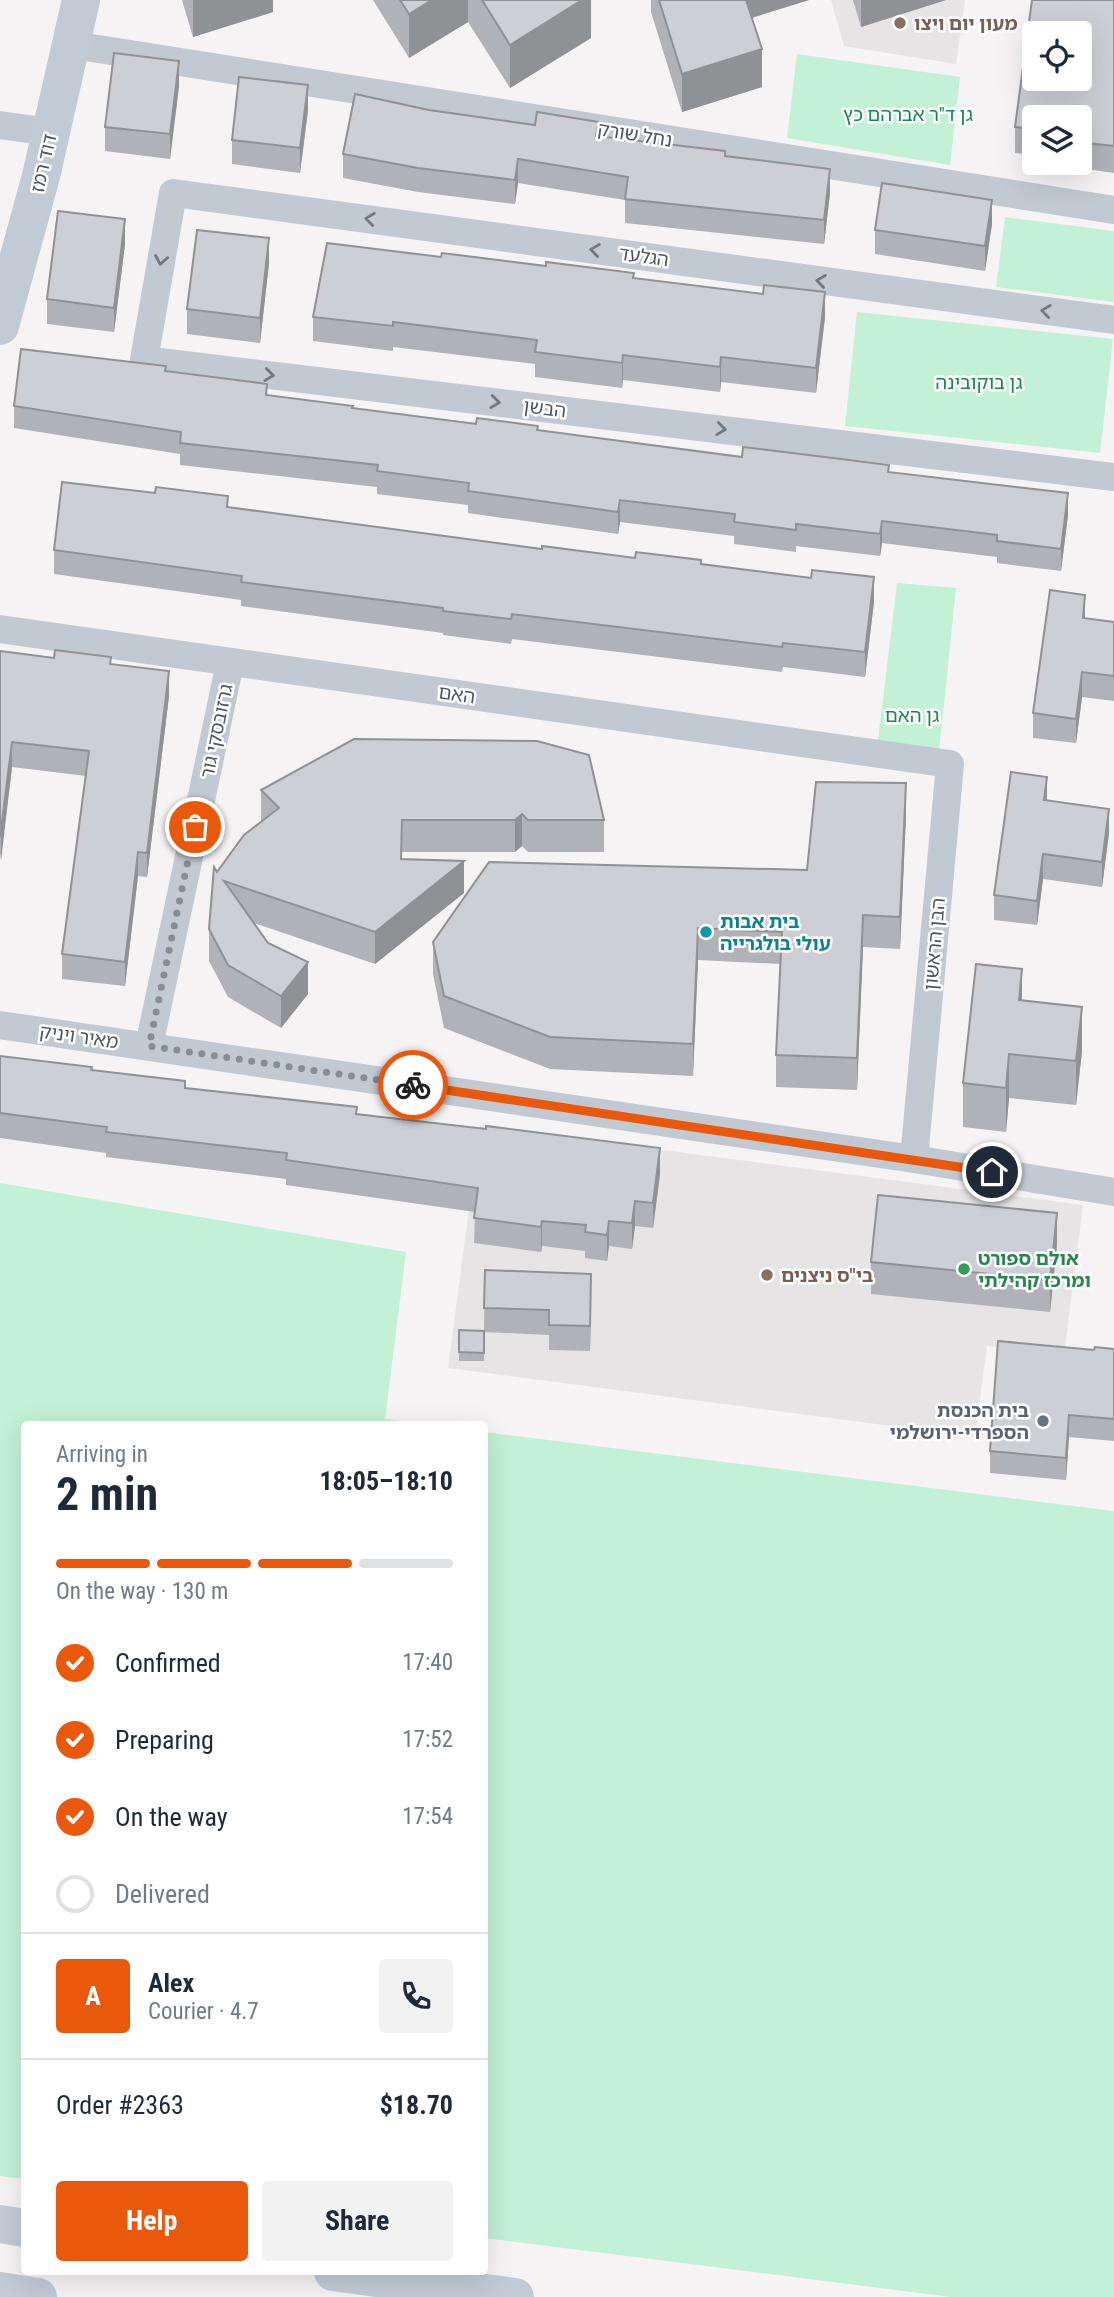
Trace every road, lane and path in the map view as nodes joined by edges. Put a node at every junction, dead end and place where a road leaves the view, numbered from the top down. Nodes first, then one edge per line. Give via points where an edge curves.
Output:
1 (81, 0) edge
2 (73, 45) junction
3 (0, 125) edge
4 (50, 132) junction
5 (173, 192) joint
6 (1114, 210) edge
7 (1114, 320) edge
8 (0, 326) edge
9 (1114, 477) edge
10 (0, 629) edge
11 (230, 663) junction
12 (915, 758) joint
13 (0, 1025) edge
14 (149, 1046) junction
15 (914, 1159) junction
16 (1114, 1192) edge
17 (0, 2224) edge
18 (21, 2228) edge
19 (355, 2275) edge
20 (0, 2291) edge
21 (38, 2297) edge
22 (515, 2297) edge

1 - 2 street, דוד רמז
2 - 4 street, דוד רמז
2 - 6 street, נחל שורק
3 - 4 street
4 - 8 street, דוד רמז
7 -> 5 street, הגלעד
5 -> 9 street, הבשן via 144,360
10 - 11 street, האם
11 - 12 street, האם
11 - 14 street, גרזובסקי גור
12 - 15 street, הבן הראשון via 950,764
13 - 14 street, מאיר ויניק
14 - 15 street, מאיר ויניק
15 - 16 street, מאיר ויניק
17 - 18 street
19 - 22 street
20 - 21 street

